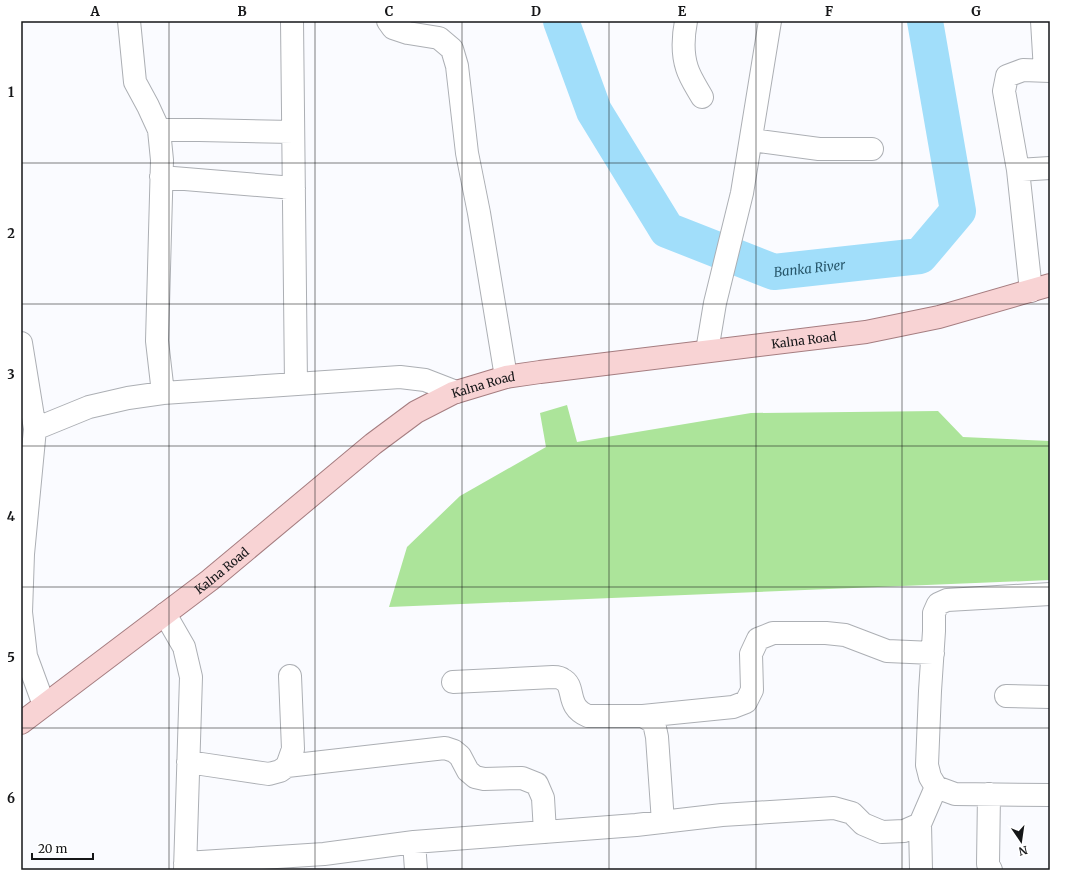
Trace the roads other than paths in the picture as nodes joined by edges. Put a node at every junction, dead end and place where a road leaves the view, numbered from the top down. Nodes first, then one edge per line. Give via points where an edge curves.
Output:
1 (129, 21) edge
2 (292, 21) edge
3 (388, 21) edge
4 (686, 21) edge
5 (770, 21) edge
6 (1042, 21) edge
7 (439, 30) edge
8 (1047, 71) edge
9 (702, 97) dead end
10 (159, 130) junction
11 (293, 132) junction
12 (751, 140) junction
13 (872, 149) dead end
14 (1050, 168) edge
15 (1018, 170) junction
16 (161, 176) junction
17 (294, 188) junction
18 (1041, 288) edge
19 (21, 343) edge
20 (707, 351) junction
21 (506, 377) junction
22 (296, 384) junction
23 (456, 392) junction
24 (163, 394) junction
25 (35, 429) junction
26 (1050, 594) edge
27 (165, 614) junction
28 (933, 653) junction
29 (290, 676) dead end
30 (454, 682) dead end
31 (1006, 696) dead end
32 (1050, 697) edge
33 (44, 705) junction
34 (643, 716) junction
35 (21, 723) edge
36 (188, 762) junction
37 (287, 766) junction
38 (936, 787) junction
39 (989, 794) junction
40 (1050, 795) edge
41 (663, 822) junction
42 (920, 824) junction
43 (545, 832) junction
44 (414, 842) junction
45 (325, 862) edge
46 (185, 867) edge
47 (416, 870) edge
48 (921, 870) edge
49 (991, 870) edge

1 - 10 street via 135,82
2 - 11 street
3 - 7 street via 393,28 408,33
4 - 9 street via 683,34 687,69
5 - 12 street
6 - 8 street
7 - 21 street via 452,48 458,66 467,153
8 - 15 street via 1023,70 1007,76 1004,91
10 - 11 street
10 - 16 street
11 - 17 street
12 - 13 street via 819,148
12 - 20 street via 742,193 715,303
14 - 15 street
15 - 18 street
16 - 17 street
16 - 24 street via 157,342
17 - 22 street
18 - 20 main road, Kalna Road via 939,317 866,332
19 - 25 street
20 - 21 main road, Kalna Road
21 - 23 main road, Kalna Road
22 - 23 street via 400,377 425,380
22 - 24 street
23 - 27 main road, Kalna Road via 416,412 373,444 210,580
24 - 25 street via 128,398 89,408
25 - 33 street via 21,612 26,656
26 - 28 street via 947,600 938,604 934,613
27 - 33 main road, Kalna Road
27 - 36 street via 184,647 191,677
28 - 34 street via 887,651 846,635 773,633 758,639 751,654 752,690 746,702 734,707
28 - 38 street via 927,765 930,778
29 - 37 street via 293,749
30 - 34 street via 553,677 563,679 569,686 574,706 580,713 588,716
31 - 32 street
33 - 35 main road, Kalna Road
34 - 41 street via 654,723 657,737
36 - 37 street via 269,774
36 - 46 street
37 - 43 street via 445,748 460,756 468,771 475,777 522,778 537,784 543,798
38 - 39 street via 955,794
38 - 42 street
39 - 40 street
39 - 49 street via 988,864
41 - 42 street via 722,815 834,808 852,813 863,824 882,832 904,831
41 - 43 street
42 - 48 street
43 - 44 street
44 - 45 street
44 - 47 street
45 - 46 street

